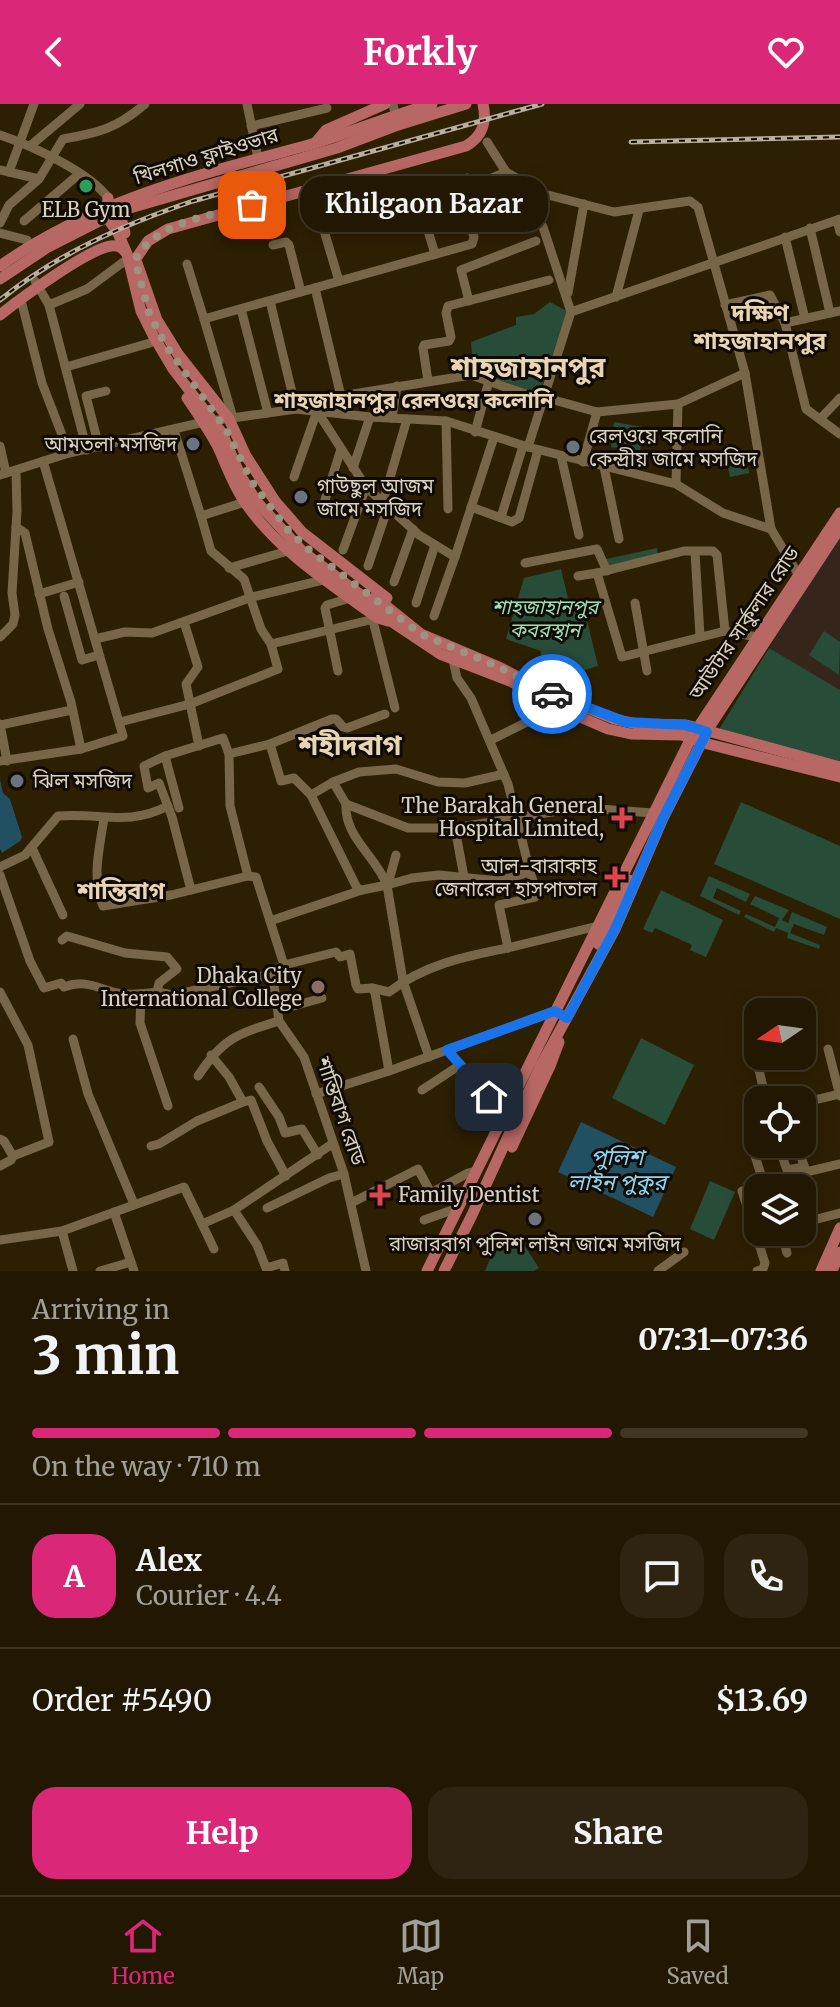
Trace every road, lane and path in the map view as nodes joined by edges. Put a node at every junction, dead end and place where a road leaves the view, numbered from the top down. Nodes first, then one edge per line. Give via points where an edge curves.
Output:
1 (34, 104) edge
2 (80, 104) edge
3 (145, 104) edge
4 (247, 104) edge
5 (410, 104) edge
6 (432, 104) edge
7 (453, 104) edge
8 (466, 104) edge
9 (483, 104) edge
10 (326, 106) edge
11 (391, 106) edge
12 (251, 126) junction
13 (332, 132) junction
14 (0, 135) edge
15 (18, 141) junction
16 (317, 142) junction
17 (487, 142) dead end
18 (30, 146) junction
19 (337, 148) junction
20 (257, 153) junction
21 (53, 159) junction
22 (4, 171) edge
23 (506, 172) junction
24 (78, 175) junction
25 (39, 179) junction
26 (457, 180) junction
27 (416, 191) junction
28 (108, 198) junction
29 (584, 204) junction
30 (639, 210) junction
31 (113, 212) junction
32 (839, 219) edge
33 (24, 221) dead end
34 (0, 223) edge
35 (810, 228) junction
36 (840, 232) edge
37 (50, 233) junction
38 (0, 236) edge
39 (785, 237) junction
40 (26, 241) junction
41 (536, 241) dead end
42 (273, 245) dead end
43 (435, 254) junction
44 (0, 258) edge
45 (129, 258) junction
46 (187, 264) dead end
47 (713, 264) junction
48 (0, 266) edge
49 (0, 276) edge
50 (549, 280) dead end
51 (35, 281) dead end
52 (339, 281) junction
53 (315, 288) junction
54 (301, 292) junction
55 (568, 296) junction
56 (616, 297) junction
57 (270, 301) junction
58 (469, 301) junction
59 (22, 304) dead end
60 (49, 305) junction
61 (725, 305) junction
62 (241, 309) junction
63 (571, 312) junction
64 (835, 312) edge
65 (0, 315) edge
66 (204, 319) junction
67 (805, 319) junction
68 (785, 323) junction
69 (150, 343) junction
70 (66, 367) junction
71 (745, 373) junction
72 (428, 381) junction
73 (489, 381) junction
74 (397, 386) junction
75 (106, 391) dead end
76 (341, 396) junction
77 (543, 398) junction
78 (840, 398) edge
79 (678, 404) junction
80 (296, 409) junction
81 (317, 411) junction
82 (597, 412) junction
83 (268, 413) junction
84 (345, 413) junction
85 (370, 417) junction
86 (231, 418) junction
87 (392, 418) junction
88 (407, 419) junction
89 (820, 419) junction
90 (446, 421) junction
91 (204, 422) junction
92 (174, 430) junction
93 (475, 432) junction
94 (840, 434) edge
95 (494, 437) junction
96 (0, 446) edge
97 (99, 447) junction
98 (529, 448) junction
99 (341, 449) junction
100 (87, 450) junction
101 (69, 453) junction
102 (561, 456) junction
103 (43, 461) junction
104 (583, 462) junction
105 (604, 467) junction
106 (353, 468) junction
107 (7, 473) edge
108 (294, 477) dead end
109 (676, 484) junction
110 (366, 487) junction
111 (245, 502) junction
112 (324, 503) dead end
113 (386, 504) junction
114 (471, 507) junction
115 (448, 509) dead end
116 (840, 513) edge
117 (201, 516) junction
118 (501, 517) junction
119 (16, 527) junction
120 (840, 528) edge
121 (413, 529) junction
122 (771, 529) junction
123 (579, 535) dead end
124 (619, 539) dead end
125 (435, 545) junction
126 (343, 550) dead end
127 (288, 551) junction
128 (695, 552) junction
129 (455, 557) junction
130 (525, 563) dead end
131 (368, 566) dead end
132 (229, 568) junction
133 (602, 572) junction
134 (578, 576) dead end
135 (802, 576) junction
136 (323, 580) junction
137 (79, 582) junction
138 (394, 582) dead end
139 (39, 594) junction
140 (64, 596) dead end
141 (252, 597) junction
142 (350, 598) junction
143 (416, 603) dead end
144 (635, 603) dead end
145 (377, 612) junction
146 (434, 616) dead end
147 (395, 618) junction
148 (184, 622) junction
149 (331, 631) junction
150 (725, 631) junction
151 (700, 636) junction
152 (0, 637) edge
153 (757, 637) junction
154 (95, 639) junction
155 (271, 644) junction
156 (645, 651) junction
157 (99, 655) junction
158 (453, 660) junction
159 (338, 671) dead end
160 (647, 671) dead end
161 (190, 704) junction
162 (557, 707) junction
163 (72, 710) junction
164 (120, 722) junction
165 (0, 724) edge
166 (699, 735) junction
167 (491, 740) junction
168 (270, 744) junction
169 (199, 746) junction
170 (81, 749) junction
171 (229, 754) junction
172 (165, 756) junction
173 (3, 761) edge
174 (840, 767) edge
175 (504, 774) junction
176 (840, 777) edge
177 (333, 782) junction
178 (311, 795) junction
179 (346, 804) junction
180 (174, 807) junction
181 (653, 813) junction
182 (517, 816) junction
183 (104, 818) junction
184 (455, 828) junction
185 (640, 842) junction
186 (32, 848) junction
187 (396, 855) dead end
188 (0, 867) edge
189 (530, 872) junction
190 (0, 875) edge
191 (248, 876) junction
192 (464, 877) junction
193 (387, 884) junction
194 (191, 890) junction
195 (362, 890) junction
196 (63, 915) dead end
197 (270, 921) junction
198 (598, 926) junction
199 (62, 940) dead end
200 (508, 948) junction
201 (284, 965) junction
202 (272, 972) junction
203 (403, 981) junction
204 (372, 988) junction
205 (0, 992) edge
206 (157, 992) junction
207 (141, 994) junction
208 (322, 998) dead end
209 (555, 1011) junction
210 (279, 1016) junction
211 (565, 1022) junction
212 (73, 1039) dead end
213 (828, 1049) dead end
214 (447, 1050) junction
215 (211, 1055) junction
216 (429, 1057) junction
217 (460, 1065) junction
218 (389, 1071) junction
219 (198, 1076) dead end
220 (259, 1087) dead end
221 (422, 1090) dead end
222 (316, 1094) junction
223 (840, 1095) edge
224 (816, 1100) edge
225 (243, 1102) junction
226 (168, 1106) dead end
227 (504, 1113) junction
228 (0, 1139) edge
229 (332, 1144) junction
230 (151, 1146) dead end
231 (318, 1155) junction
232 (13, 1156) junction
233 (783, 1158) edge
234 (801, 1158) edge
235 (840, 1164) edge
236 (0, 1166) edge
237 (804, 1167) junction
238 (344, 1174) junction
239 (286, 1176) junction
240 (473, 1176) junction
241 (351, 1203) junction
242 (462, 1203) junction
243 (134, 1204) junction
244 (267, 1208) dead end
245 (234, 1210) junction
246 (114, 1212) junction
247 (840, 1213) edge
248 (816, 1219) edge
249 (424, 1220) dead end
250 (202, 1224) junction
251 (840, 1228) edge
252 (62, 1231) junction
253 (0, 1240) edge
254 (759, 1246) edge
255 (785, 1246) edge
256 (214, 1249) dead end
257 (684, 1252) dead end
258 (840, 1252) edge
259 (787, 1253) dead end
260 (132, 1267) edge
261 (73, 1271) edge
262 (100, 1271) edge
263 (285, 1271) edge
264 (366, 1271) edge
265 (429, 1271) edge
266 (443, 1271) edge
267 (658, 1271) edge
268 (757, 1271) edge
269 (821, 1271) edge
270 (832, 1271) edge

1 - 15 street
2 - 18 street
3 - 21 street via 123,123 100,133 63,139
4 - 12 street
5 - 11 main road
6 - 16 main road, খিলগাও ফ্লাইওভার
7 - 31 main road, খিলগাও ফ্লাইওভার
8 - 19 main road
9 - 45 main road via 481,132 466,146 168,229
10 - 12 street
10 - 13 street
11 - 13 main road
11 - 16 main road via 326,130
12 - 20 street
13 - 19 street
13 - 20 main road
14 - 15 street
15 - 18 street
15 - 22 street
16 - 37 main road, খিলগাও ফ্লাইওভার via 122,200
17 - 23 street
18 - 21 street
19 - 31 main road
20 - 28 main road
21 - 24 street
21 - 25 street
22 - 25 street
23 - 26 street via 483,182
23 - 29 street via 544,194
23 - 55 street via 543,227
24 - 28 street
24 - 33 street
25 - 34 street via 9,205
26 - 27 street
26 - 43 street via 474,241
27 - 43 street
27 - 52 street via 367,206 346,187 333,190 320,217
28 - 31 main road
28 - 40 main road
29 - 30 street via 614,212
29 - 55 street
30 - 47 street via 695,203
30 - 56 street
31 - 45 main road
31 - 45 main road, খিলগাও ফ্লাইওভার via 121,219
31 - 49 main road
31 - 86 main road via 157,320
32 - 35 street
32 - 36 street
35 - 39 street
35 - 64 street
37 - 44 main road via 33,236
37 - 48 main road, খিলগাও ফ্লাইওভার
38 - 40 street
39 - 47 street
39 - 67 street
40 - 44 main road
41 - 58 street via 461,270
42 - 54 street via 289,245
43 - 52 street
45 - 60 street via 87,289
45 - 65 main road via 114,246 98,251
45 - 69 main road via 137,308
45 - 145 main road, খিলগাও ফ্লাইওভার via 141,311 154,337 222,433 257,502 303,552
46 - 66 street
47 - 56 street
47 - 61 street
50 - 58 street
51 - 60 street
52 - 53 street
53 - 54 street
53 - 76 street
54 - 57 street
55 - 63 street
56 - 63 street
57 - 62 street
57 - 80 street
58 - 72 street via 446,309 449,341 424,345
59 - 101 street via 42,383
60 - 70 street
61 - 68 street via 770,295
61 - 71 street
62 - 66 street
62 - 83 street
63 - 77 street
64 - 67 street
66 - 86 street
67 - 68 street
68 - 89 street via 806,409
69 - 70 street
69 - 91 main road
70 - 100 street
71 - 79 street
71 - 122 street
72 - 73 street via 471,375
72 - 74 street
73 - 77 street
73 - 93 street
74 - 76 street
74 - 87 street
75 - 97 street via 86,396
76 - 84 street
77 - 82 street
77 - 98 street
78 - 89 street
79 - 82 street
79 - 109 street
80 - 81 street
80 - 83 street
81 - 84 street
81 - 99 street
81 - 108 street
82 - 104 street
83 - 86 street
84 - 85 street
85 - 87 street
85 - 106 street
86 - 91 street
86 - 147 main road via 255,472 285,514 388,599
87 - 88 street
88 - 90 street
88 - 113 street
89 - 94 street
90 - 93 street
90 - 115 street
91 - 92 street
91 - 111 main road
92 - 97 street
92 - 117 street
93 - 95 street
95 - 98 street
95 - 114 street
96 - 107 street
97 - 100 street
98 - 102 street
98 - 118 street
98 - 118 street via 519,518 512,522
99 - 106 street
99 - 112 street
100 - 101 street
101 - 103 street
102 - 104 street
102 - 123 street
103 - 107 street
103 - 137 street
104 - 105 street
105 - 109 street
105 - 124 street
106 - 110 street
107 - 119 street
109 - 122 street via 723,513
110 - 113 street
110 - 126 street
111 - 117 street
111 - 127 main road
113 - 121 street
113 - 131 street
114 - 118 street
114 - 129 street
116 - 135 main road, আউটার সার্কুলার রোড
117 - 132 street via 211,551
119 - 139 street via 25,533
119 - 152 street via 15,615
120 - 135 main road, আউটার সার্কুলার রোড
121 - 125 street
121 - 138 street
122 - 135 street
125 - 129 street
125 - 143 street
127 - 132 street
127 - 136 main road
128 - 133 street
128 - 150 street via 713,551 719,560
128 - 151 street
129 - 146 street
130 - 133 street via 597,549
132 - 141 street via 244,579
133 - 134 street
133 - 156 street via 622,657
135 - 153 main road, আউটার সার্কুলার রোড
135 - 166 main road, আউটার সার্কুলার রোড
136 - 141 street
136 - 142 main road
137 - 139 street
137 - 154 street
139 - 163 street
140 - 157 street via 82,660
141 - 148 street
141 - 155 street
142 - 145 main road
142 - 149 street via 326,606
144 - 156 street
145 - 147 main road
145 - 149 street
145 - 168 street via 390,711 347,728 332,719
147 - 158 main road
147 - 166 main road via 589,710 626,722 677,724
148 - 154 street via 152,633
148 - 161 street via 198,667 187,681
149 - 155 street
149 - 159 street
150 - 151 street
150 - 153 street
151 - 156 street
153 - 166 main road, আউটার সার্কুলার রোড
154 - 157 street
155 - 161 street via 278,669
156 - 160 street
157 - 164 street
158 - 162 main road via 512,682
158 - 167 street via 457,678
161 - 164 street
161 - 169 street
162 - 166 main road via 622,733
162 - 167 street
163 - 165 street
163 - 170 street
164 - 170 street via 122,738
165 - 173 street
166 - 174 main road
166 - 176 main road
166 - 181 main road, আউটার সার্কুলার রোড
166 - 211 main road, আউটার সার্কুলার রোড via 615,929
167 - 175 street
168 - 171 street
168 - 178 street via 281,781 294,778
169 - 171 street via 223,738
169 - 172 street
170 - 173 street
171 - 191 street via 230,806
172 - 180 street
172 - 180 street via 144,766 148,788 159,783
175 - 177 street via 465,783 438,782 396,769 359,772
175 - 182 street
177 - 178 street
177 - 179 street
178 - 195 street
179 - 184 street via 408,828
179 - 193 street via 347,821
180 - 183 street via 123,820
180 - 194 street
181 - 182 street via 600,809
181 - 185 main road, আউটার সার্কুলার রোড
182 - 184 street
182 - 189 street
183 - 186 street via 58,816
183 - 194 street via 97,856 103,906
184 - 192 street
185 - 198 main road, আউটার সার্কুলার রোড
185 - 266 main road via 632,873 551,1031
186 - 188 street
186 - 196 street
187 - 193 street
189 - 192 street via 499,881
189 - 200 street via 537,895 499,906
190 - 207 street via 43,987 88,983
191 - 194 street
191 - 197 street via 256,877
192 - 193 street via 439,875
193 - 195 street
193 - 203 street
195 - 197 street
197 - 201 street
198 - 200 street
198 - 209 main road, আউটার সার্কুলার রোড
199 - 206 street via 67,936 125,953 167,957 177,969 159,983
200 - 203 street via 457,959
201 - 202 street
201 - 204 street via 336,952 340,957 350,954 358,989
202 - 206 street via 173,995
202 - 210 street, শান্তিবাগ রোড
203 - 204 street via 389,992
203 - 216 street
204 - 218 street
205 - 232 street via 28,1045 49,1142
206 - 207 street
207 - 226 street via 140,1023
208 - 210 street
209 - 211 main road
209 - 214 street
209 - 227 main road, আউটার সার্কুলার রোড
210 - 215 street via 234,1036
210 - 222 street, শান্তিবাগ রোড via 304,1057
211 - 266 main road
211 - 266 main road, আউটার সার্কুলার রোড via 492,1189
212 - 243 street via 88,1094
213 - 223 street
214 - 216 street
214 - 217 street
215 - 219 street
215 - 225 street
216 - 218 street
217 - 221 street
217 - 227 street
218 - 222 street
220 - 231 street via 285,1133 302,1129
222 - 229 street, শান্তিবাগ রোড
223 - 224 street
225 - 230 street
225 - 239 street via 251,1100
227 - 240 main road, আউটার সার্কুলার রোড
228 - 232 street
229 - 231 street
229 - 238 street, শান্তিবাগ রোড
231 - 239 street
232 - 236 street
233 - 237 street via 787,1170
234 - 237 street
235 - 237 street via 807,1172
238 - 241 street, শান্তিবাগ রোড
238 - 244 street
239 - 245 street
240 - 241 street via 468,1173 431,1193 418,1169
240 - 242 main road, আউটার সার্কুলার রোড
241 - 264 street, শান্তিবাগ রোড
242 - 249 street
242 - 265 main road, আউটার সার্কুলার রোড
243 - 246 street
243 - 250 street via 184,1187
245 - 250 street
245 - 263 street via 265,1267 283,1263
246 - 252 street
246 - 260 street
247 - 248 street
250 - 256 street
251 - 269 main road
252 - 253 street
252 - 261 street
254 - 268 street via 765,1263
255 - 259 street
257 - 267 street
258 - 270 main road
260 - 262 street

